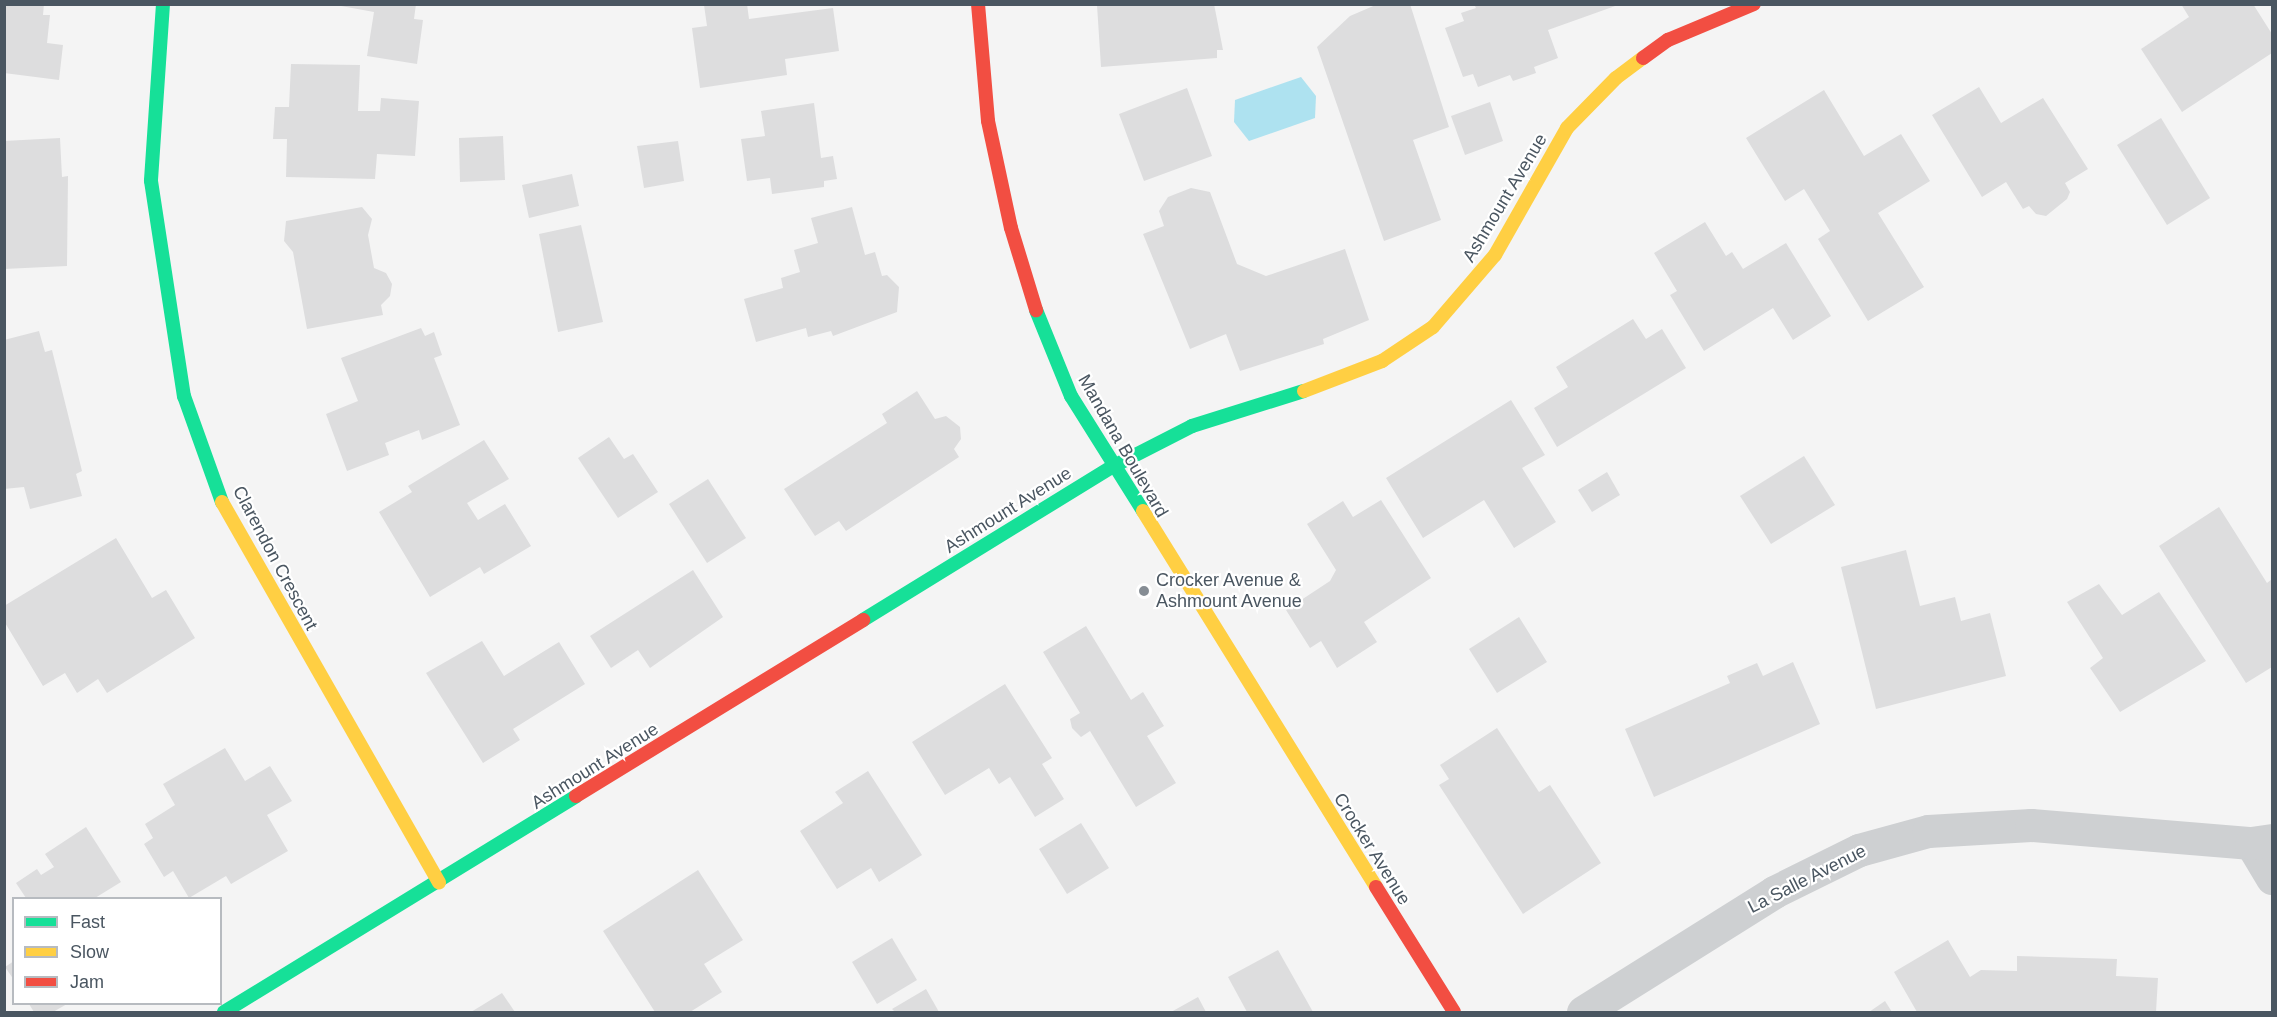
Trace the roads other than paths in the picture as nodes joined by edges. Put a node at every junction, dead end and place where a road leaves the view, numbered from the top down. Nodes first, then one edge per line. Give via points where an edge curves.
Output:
1 (163, 4) edge
2 (978, 4) edge
3 (1754, 4) edge
4 (1112, 467) junction
5 (1261, 705) joint
6 (2262, 842) edge
7 (2272, 878) edge
8 (440, 883) junction
9 (224, 1012) edge
10 (1454, 1012) edge
11 (1583, 1012) edge

1 - 8 street, Clarendon Crescent via 151,181 184,396 225,510
2 - 4 street, Mandana Boulevard via 988,121 1011,228 1035,307 1071,396
3 - 4 street, Ashmount Avenue via 1668,39 1616,78 1567,128 1495,255 1433,327 1371,366 1192,426
4 - 5 street, Mandana Boulevard
4 - 8 street, Ashmount Avenue
5 - 10 street, Crocker Avenue
6 - 7 street
6 - 11 street, La Salle Avenue via 2031,825 1928,831 1859,850 1774,892
8 - 9 street, Ashmount Avenue

